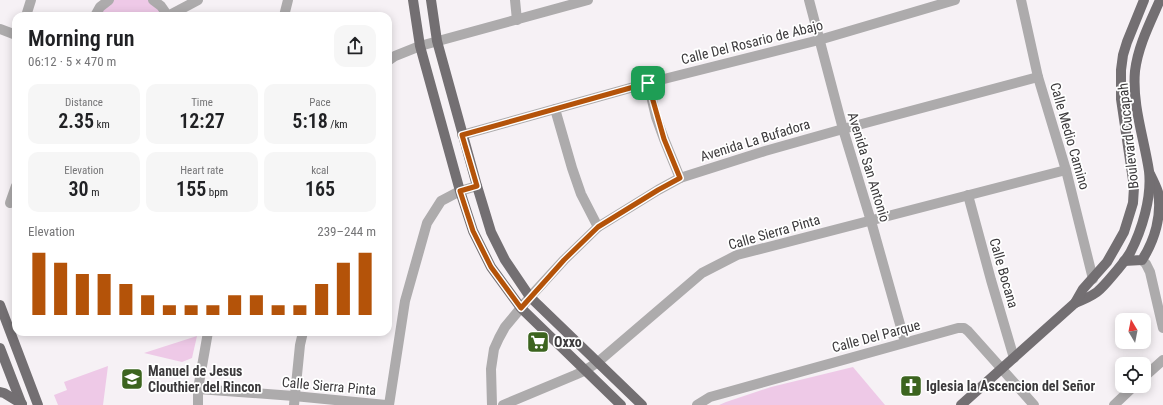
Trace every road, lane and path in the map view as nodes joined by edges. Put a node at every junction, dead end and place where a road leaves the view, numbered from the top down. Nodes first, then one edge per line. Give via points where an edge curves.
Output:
1 (32, 0) edge
2 (109, 0) edge
3 (153, 0) edge
4 (198, 0) edge
5 (288, 0) edge
6 (413, 0) edge
7 (431, 0) edge
8 (515, 0) edge
9 (588, 0) edge
10 (809, 0) edge
11 (955, 0) edge
12 (1021, 0) edge
13 (1144, 0) edge
14 (1160, 0) edge
15 (28, 12) edge
16 (97, 12) edge
17 (165, 12) edge
18 (176, 12) edge
19 (285, 12) edge
20 (517, 20) junction
21 (0, 29) edge
22 (12, 34) edge
23 (819, 40) junction
24 (437, 41) junction
25 (420, 46) junction
26 (392, 58) edge
27 (1038, 77) junction
28 (648, 83) junction
29 (555, 109) junction
30 (843, 129) junction
31 (462, 135) junction
32 (1066, 170) junction
33 (1149, 171) junction
34 (680, 178) junction
35 (477, 186) junction
36 (460, 191) junction
37 (968, 195) junction
38 (12, 197) edge
39 (10, 203) dead end
40 (871, 221) junction
41 (598, 227) junction
42 (1142, 260) junction
43 (1124, 261) junction
44 (1094, 278) junction
45 (530, 297) junction
46 (1075, 303) junction
47 (0, 305) edge
48 (521, 308) junction
49 (1163, 328) edge
50 (207, 336) edge
51 (302, 336) edge
52 (905, 342) junction
53 (0, 348) edge
54 (1014, 358) junction
55 (1163, 360) edge
56 (598, 362) junction
57 (1003, 368) junction
58 (584, 371) junction
59 (1151, 371) edge
60 (198, 389) junction
61 (0, 392) edge
62 (1127, 393) edge
63 (294, 401) edge
64 (22, 405) edge
65 (38, 405) edge
66 (198, 405) edge
67 (386, 405) edge
68 (390, 405) edge
69 (492, 405) edge
70 (503, 405) edge
71 (621, 405) edge
72 (642, 405) edge
73 (697, 405) edge
74 (961, 405) edge
75 (1034, 405) edge
76 (1114, 405) edge

1 - 15 street
2 - 16 street
3 - 17 street
4 - 18 street
5 - 19 street
6 - 25 main road
7 - 24 main road
8 - 20 street
9 - 20 street
10 - 23 street, Avenida San Antonio
11 - 23 street, Calle Del Rosario de Abajo
12 - 27 street, Calle Medio Camino
13 - 44 main road, Boulevard Cucapah via 1127,42 1121,70 1121,100 1134,187 1133,203 1124,232 1107,262
14 - 33 main road, Boulevard Cucapah via 1141,44 1135,72 1135,100
20 - 24 street
21 - 22 street
23 - 28 street, Calle Del Rosario de Abajo
23 - 30 street, Avenida San Antonio
24 - 25 street
24 - 31 main road
25 - 26 street
25 - 36 main road
27 - 30 street, Avenida La Bufadora
27 - 32 street, Calle Medio Camino
28 - 29 street, Calle Del Rosario de Abajo
28 - 34 street via 664,139
29 - 31 street, Calle Del Rosario de Abajo
29 - 41 street via 581,194
30 - 34 street, Avenida La Bufadora
30 - 40 street, Avenida San Antonio
31 - 35 main road
32 - 37 street, Calle Sierra Pinta
32 - 44 street, Calle Medio Camino
33 - 42 main road via 1157,190 1159,214 1155,232
33 - 43 main road, Boulevard Cucapah via 1149,190 1143,220
34 - 41 street, Avenida La Bufadora
35 - 36 street
35 - 45 main road via 491,232 505,260
36 - 48 main road via 473,231 491,267
36 - 68 street via 441,201 427,223 405,301
37 - 40 street, Calle Sierra Pinta
37 - 54 street, Calle Bocana
38 - 39 street
40 - 52 street, Avenida San Antonio
40 - 56 street, Calle Sierra Pinta via 737,255 702,273
41 - 45 street, Avenida La Bufadora
42 - 43 main road
42 - 49 street via 1150,272
43 - 46 main road, Boulevard Cucapah via 1098,291
44 - 46 main road, Boulevard Cucapah via 1083,289
45 - 48 street, Avenida La Bufadora
45 - 56 main road
46 - 54 main road
47 - 65 main road
48 - 58 main road
48 - 69 street, Avenida La Bufadora via 505,327 494,349 491,369
50 - 60 street
51 - 63 street
52 - 57 street, Calle Del Parque via 964,328
52 - 73 street, Calle Del Parque via 710,397
53 - 64 main road
54 - 57 main road
55 - 59 street
56 - 58 street, Calle Sierra Pinta
56 - 72 main road
57 - 74 main road
57 - 75 street, Calle Del Parque
58 - 70 street, Calle Sierra Pinta
58 - 71 main road
60 - 63 street, Calle Sierra Pinta
60 - 66 street
61 - 64 main road
62 - 76 street
63 - 67 street, Calle Sierra Pinta

